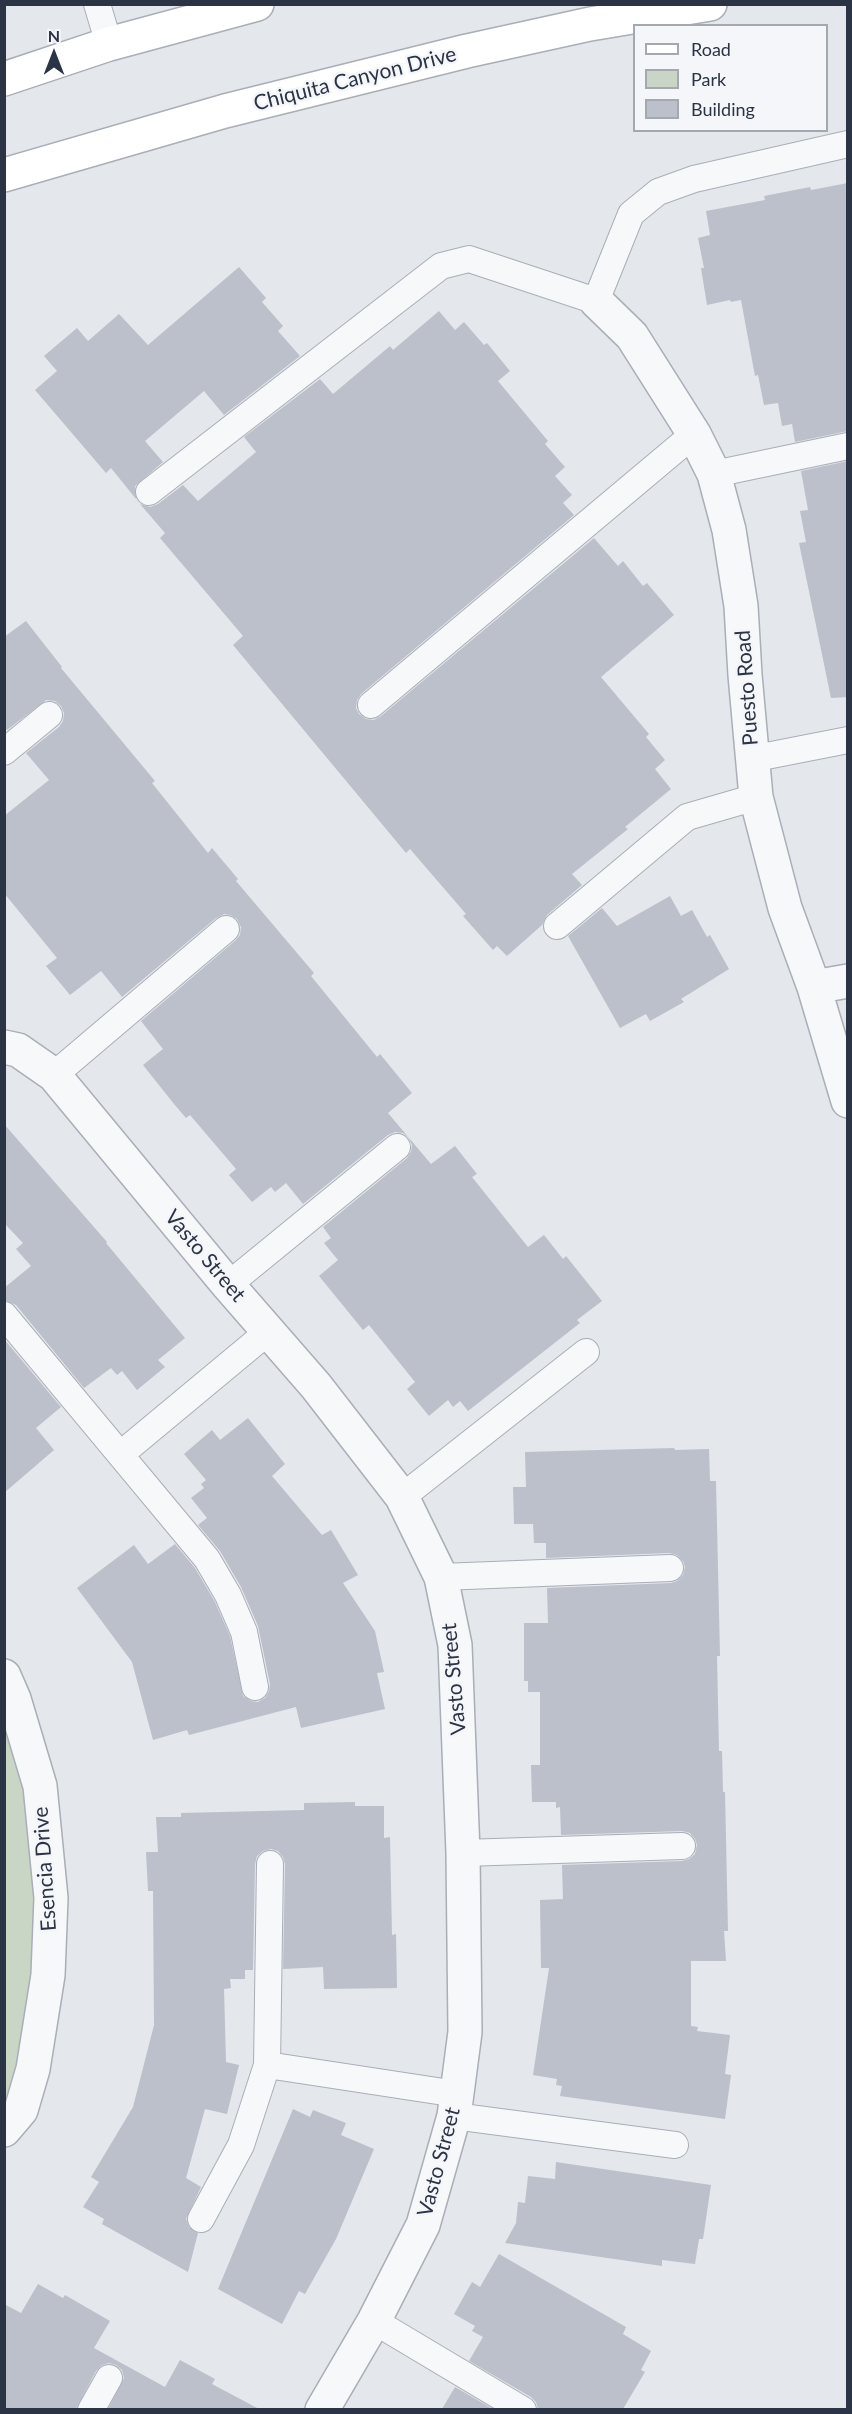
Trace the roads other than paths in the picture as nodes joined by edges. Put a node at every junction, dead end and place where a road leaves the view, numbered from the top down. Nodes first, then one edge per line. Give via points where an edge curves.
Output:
1 (97, 4) edge
2 (257, 4) edge
3 (710, 4) edge
4 (109, 44) junction
5 (4, 80) edge
6 (848, 144) edge
7 (4, 176) edge
8 (596, 301) junction
9 (694, 434) junction
10 (848, 446) edge
11 (714, 474) junction
12 (149, 492) dead end
13 (371, 705) dead end
14 (49, 715) dead end
15 (848, 740) edge
16 (4, 752) edge
17 (752, 759) junction
18 (756, 797) junction
19 (557, 926) dead end
20 (226, 929) dead end
21 (848, 981) edge
22 (814, 987) junction
23 (4, 1047) edge
24 (54, 1075) junction
25 (848, 1101) edge
26 (397, 1147) dead end
27 (228, 1285) junction
28 (4, 1315) edge
29 (269, 1330) junction
30 (586, 1352) dead end
31 (121, 1455) junction
32 (402, 1497) junction
33 (670, 1568) dead end
34 (441, 1577) junction
35 (4, 1676) edge
36 (255, 1687) dead end
37 (682, 1846) dead end
38 (463, 1853) junction
39 (270, 1864) dead end
40 (267, 2065) junction
41 (456, 2105) junction
42 (4, 2130) edge
43 (675, 2145) dead end
44 (201, 2219) dead end
45 (374, 2321) junction
46 (109, 2378) dead end
47 (91, 2409) edge
48 (322, 2409) edge
49 (524, 2409) edge

1 - 4 lane
2 - 4 main road
3 - 7 main road, Chiquita Canyon Drive via 590,24 467,51 225,111
4 - 5 main road
6 - 8 lane via 694,179 658,192 631,214
8 - 9 street, Puesto Road via 632,336
8 - 12 lane via 469,260 441,266
9 - 11 street, Puesto Road
9 - 13 lane
10 - 11 lane
11 - 17 street, Puesto Road via 729,530 741,606
14 - 16 lane
15 - 17 lane
17 - 18 street, Puesto Road
18 - 19 lane via 687,817
18 - 22 street, Puesto Road via 785,908
20 - 24 lane
21 - 22 street
22 - 25 street, Puesto Road
23 - 24 street, Vasto Street via 18,1050
24 - 27 street, Vasto Street
26 - 27 lane
27 - 29 street, Vasto Street
28 - 31 lane
29 - 31 lane
29 - 32 street, Vasto Street
30 - 32 lane
31 - 36 lane via 207,1559 228,1595 244,1632
32 - 34 street, Vasto Street
33 - 34 lane
34 - 38 street, Vasto Street via 455,1645
35 - 42 street, Esencia Drive via 39,1786 51,1898 48,1975 33,2069 21,2110
37 - 38 lane
38 - 41 street, Vasto Street via 465,2032
39 - 40 lane
40 - 41 lane
40 - 44 lane via 241,2145
41 - 43 lane
41 - 45 street, Vasto Street via 423,2225
45 - 48 street, Vasto Street
45 - 49 lane
46 - 47 lane

